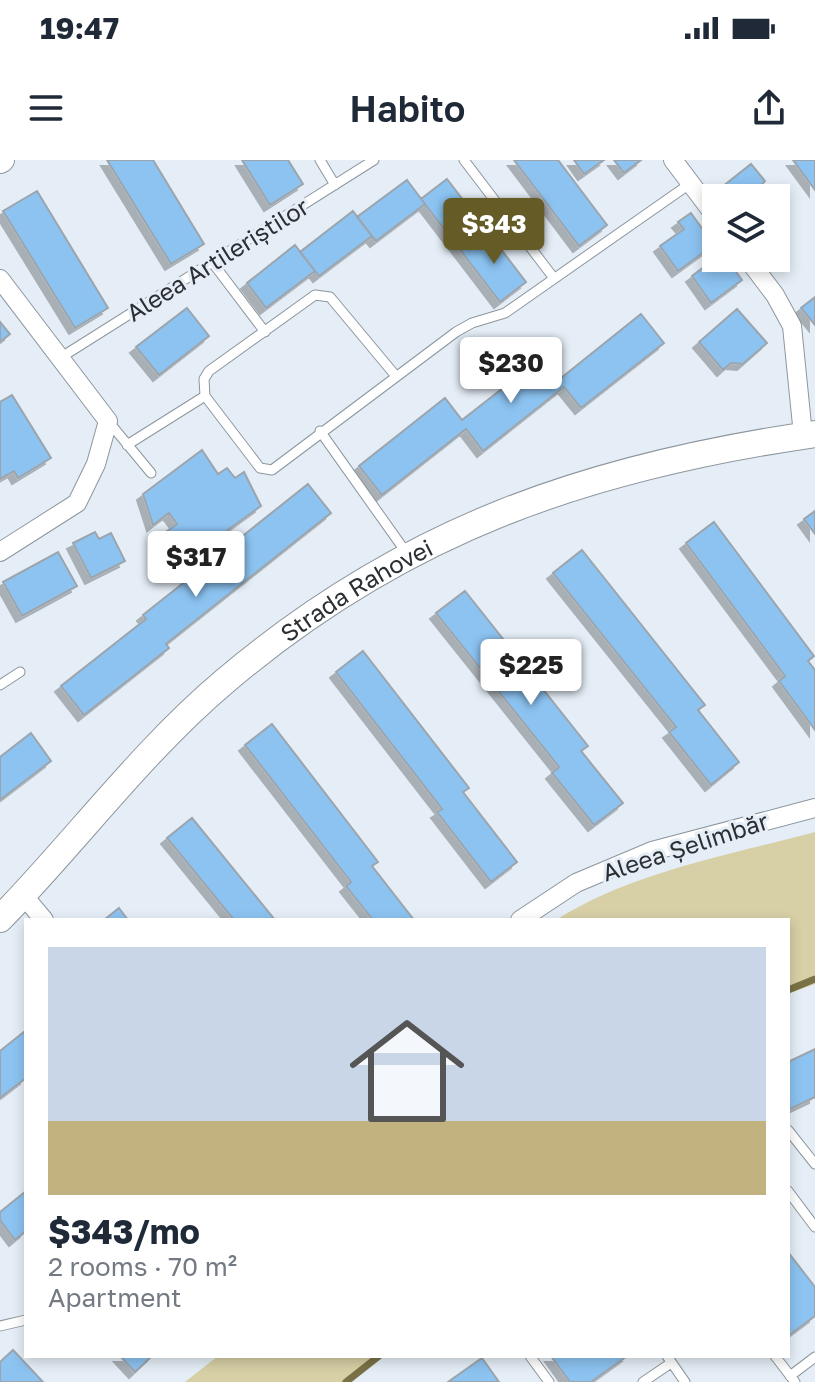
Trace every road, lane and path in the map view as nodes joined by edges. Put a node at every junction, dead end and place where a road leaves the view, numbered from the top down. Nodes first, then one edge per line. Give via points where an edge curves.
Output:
1 (320, 160) edge
2 (374, 160) edge
3 (464, 160) edge
4 (673, 160) edge
5 (691, 183) junction
6 (335, 185) junction
7 (702, 198) edge
8 (212, 262) junction
9 (758, 272) edge
10 (553, 277) junction
11 (0, 279) edge
12 (265, 332) junction
13 (60, 358) junction
14 (395, 375) junction
15 (205, 396) junction
16 (108, 421) junction
17 (320, 431) junction
18 (809, 435) edge
19 (127, 445) junction
20 (151, 473) dead end
21 (0, 552) edge
22 (408, 556) junction
23 (20, 672) dead end
24 (0, 685) edge
25 (815, 808) edge
26 (23, 895) junction
27 (42, 918) edge
28 (523, 918) edge
29 (0, 919) edge
30 (790, 1133) edge
31 (815, 1164) edge
32 (790, 1194) edge
33 (815, 1227) edge
34 (24, 1320) edge
35 (0, 1326) edge
36 (815, 1357) edge
37 (531, 1358) edge
38 (776, 1358) edge
39 (669, 1359) edge
40 (792, 1379) edge
41 (549, 1382) edge
42 (643, 1382) edge
43 (685, 1382) edge

1 - 6 lane
2 - 6 lane, Aleea Artileriștilor
3 - 10 lane
4 - 5 street
5 - 7 street
5 - 10 lane
6 - 8 lane, Aleea Artileriștilor
8 - 12 lane
8 - 13 lane, Aleea Artileriștilor
9 - 18 street via 792,326
10 - 14 lane via 505,313 472,323
11 - 13 street
12 - 14 lane via 304,300 324,294
12 - 15 lane via 209,371
13 - 16 street
14 - 17 lane
15 - 17 lane via 265,472
15 - 19 lane
16 - 19 lane
16 - 21 street via 77,503
17 - 22 lane
18 - 22 main road, Strada Rahovei via 671,458 574,485
19 - 20 lane
22 - 26 main road, Strada Rahovei via 278,639 223,682
23 - 24 lane
25 - 28 street, Aleea Șelimbăr via 652,851 576,883
26 - 27 street
26 - 29 main road, Strada Rahovei
30 - 31 lane
32 - 33 lane
34 - 35 lane
36 - 40 lane
37 - 41 lane
38 - 40 lane
39 - 42 lane
39 - 43 lane

